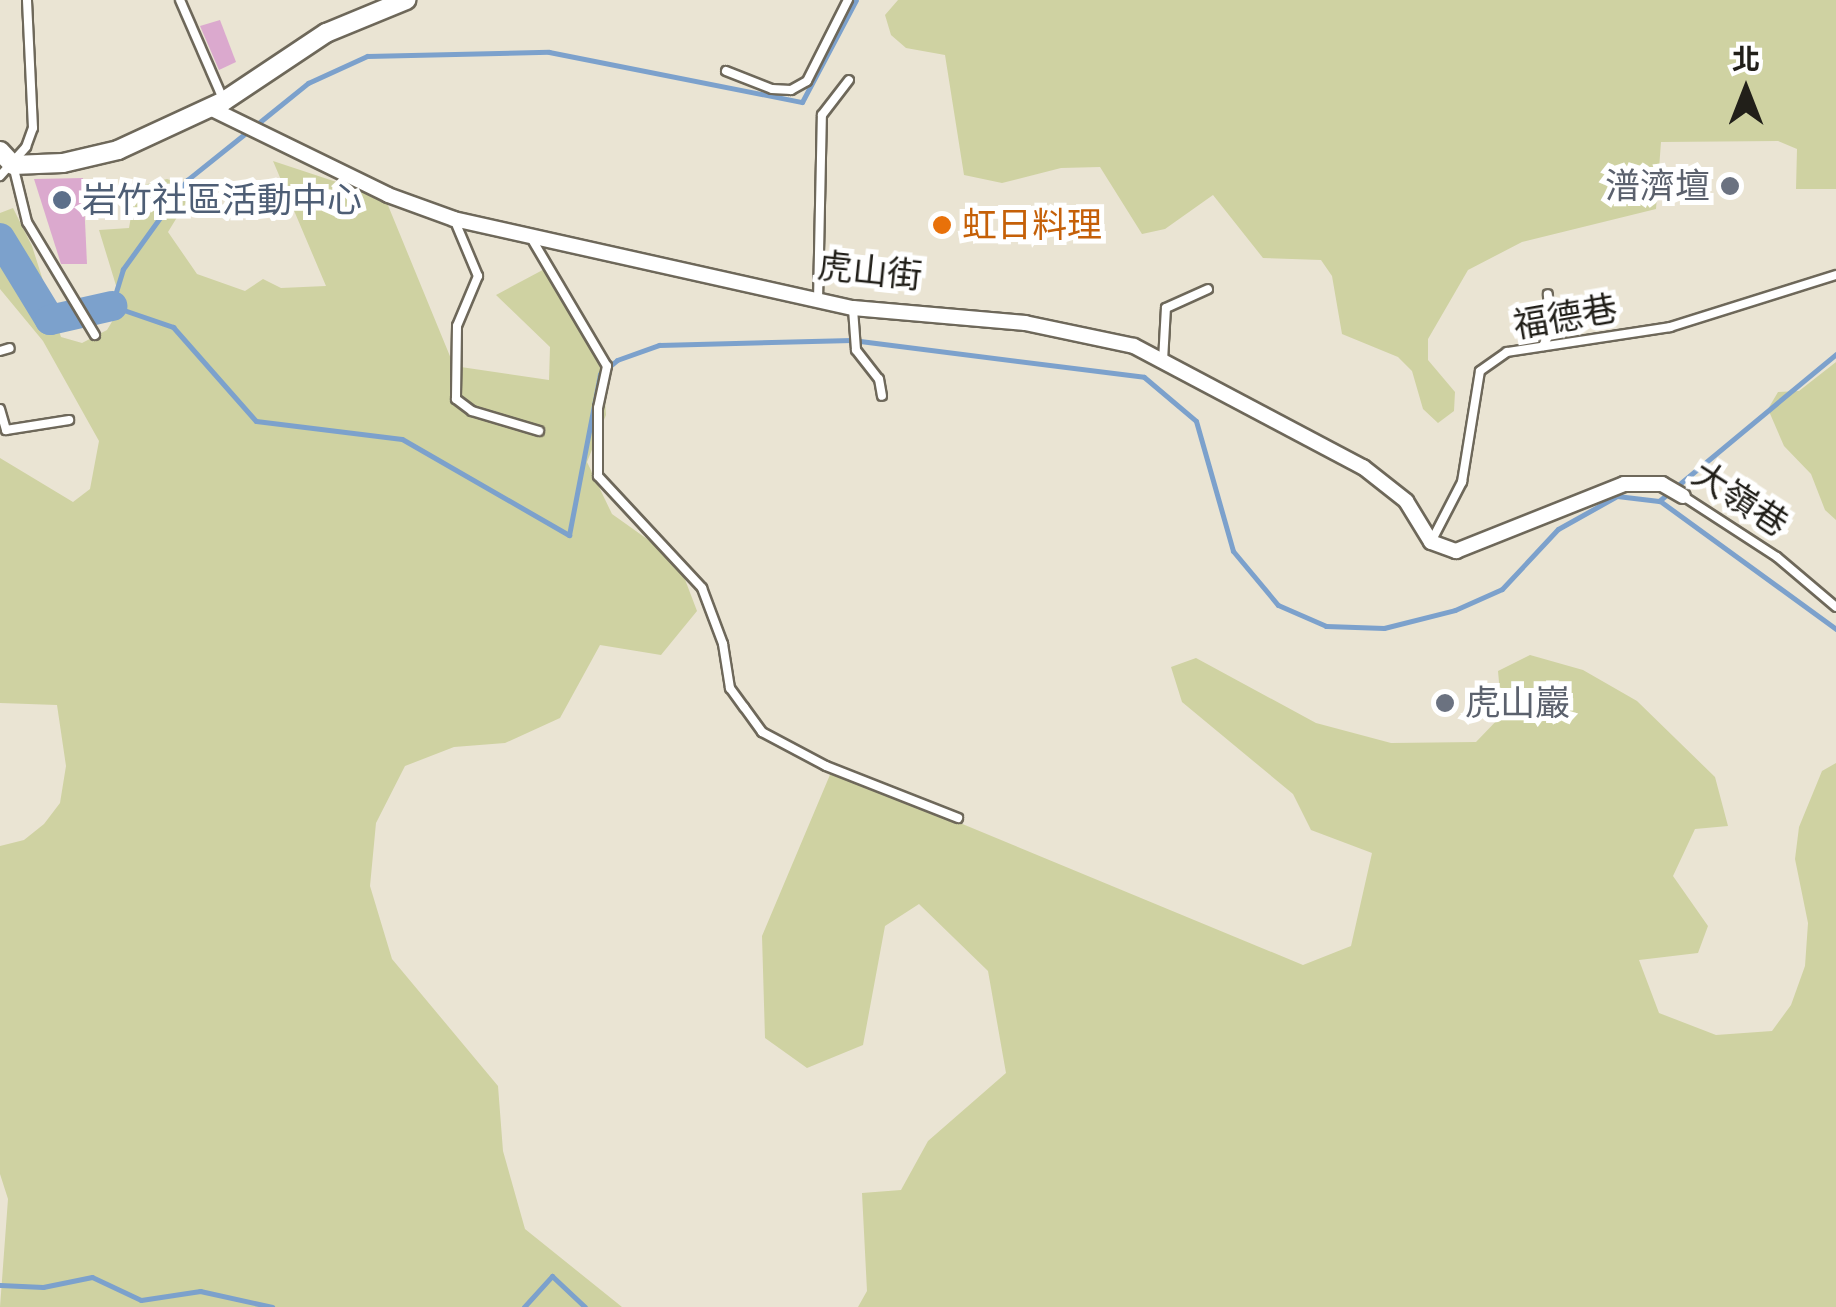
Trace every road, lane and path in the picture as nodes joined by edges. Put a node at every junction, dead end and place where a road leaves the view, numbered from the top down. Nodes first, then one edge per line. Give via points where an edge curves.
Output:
1 (27, 0) edge
2 (180, 0) edge
3 (406, 0) edge
4 (848, 0) edge
5 (726, 71) dead end
6 (848, 80) dead end
7 (217, 105) junction
8 (0, 150) edge
9 (7, 170) edge
10 (454, 219) junction
11 (530, 236) junction
12 (1836, 274) edge
13 (1208, 289) dead end
14 (1548, 294) dead end
15 (818, 301) junction
16 (853, 308) junction
17 (95, 335) dead end
18 (1543, 346) junction
19 (1163, 361) junction
20 (882, 396) dead end
21 (0, 409) edge
22 (69, 420) dead end
23 (539, 432) dead end
24 (1684, 496) joint
25 (1431, 542) junction
26 (1836, 607) edge
27 (958, 818) dead end

1 - 9 lane via 33,128
2 - 7 lane
3 - 7 street via 326,33
4 - 5 lane via 807,81 772,89
6 - 15 lane via 822,115
7 - 9 street via 118,150
7 - 10 street, 虎山街 via 229,120
8 - 9 street
9 - 17 lane via 26,222
10 - 11 street, 虎山街
10 - 23 lane via 478,276 457,326 456,399 472,411
11 - 15 street, 虎山街
11 - 27 lane via 607,366 598,408 598,476 702,588 723,644 730,688 744,708 762,732 826,766
12 - 18 lane, 福德巷 via 1690,322
13 - 19 lane via 1166,308
14 - 18 lane via 1551,331
15 - 16 street, 虎山街
16 - 19 street, 虎山街 via 1025,323 1134,346
16 - 20 lane via 856,350 879,379
18 - 25 lane, 福德巷 via 1508,352 1480,371 1462,482
19 - 25 street, 虎山街 via 1363,466 1406,501
21 - 22 lane via 6,430
24 - 25 street, 大嶺巷 via 1662,484 1624,484 1480,545 1456,551
24 - 26 lane, 大嶺巷 via 1777,557

